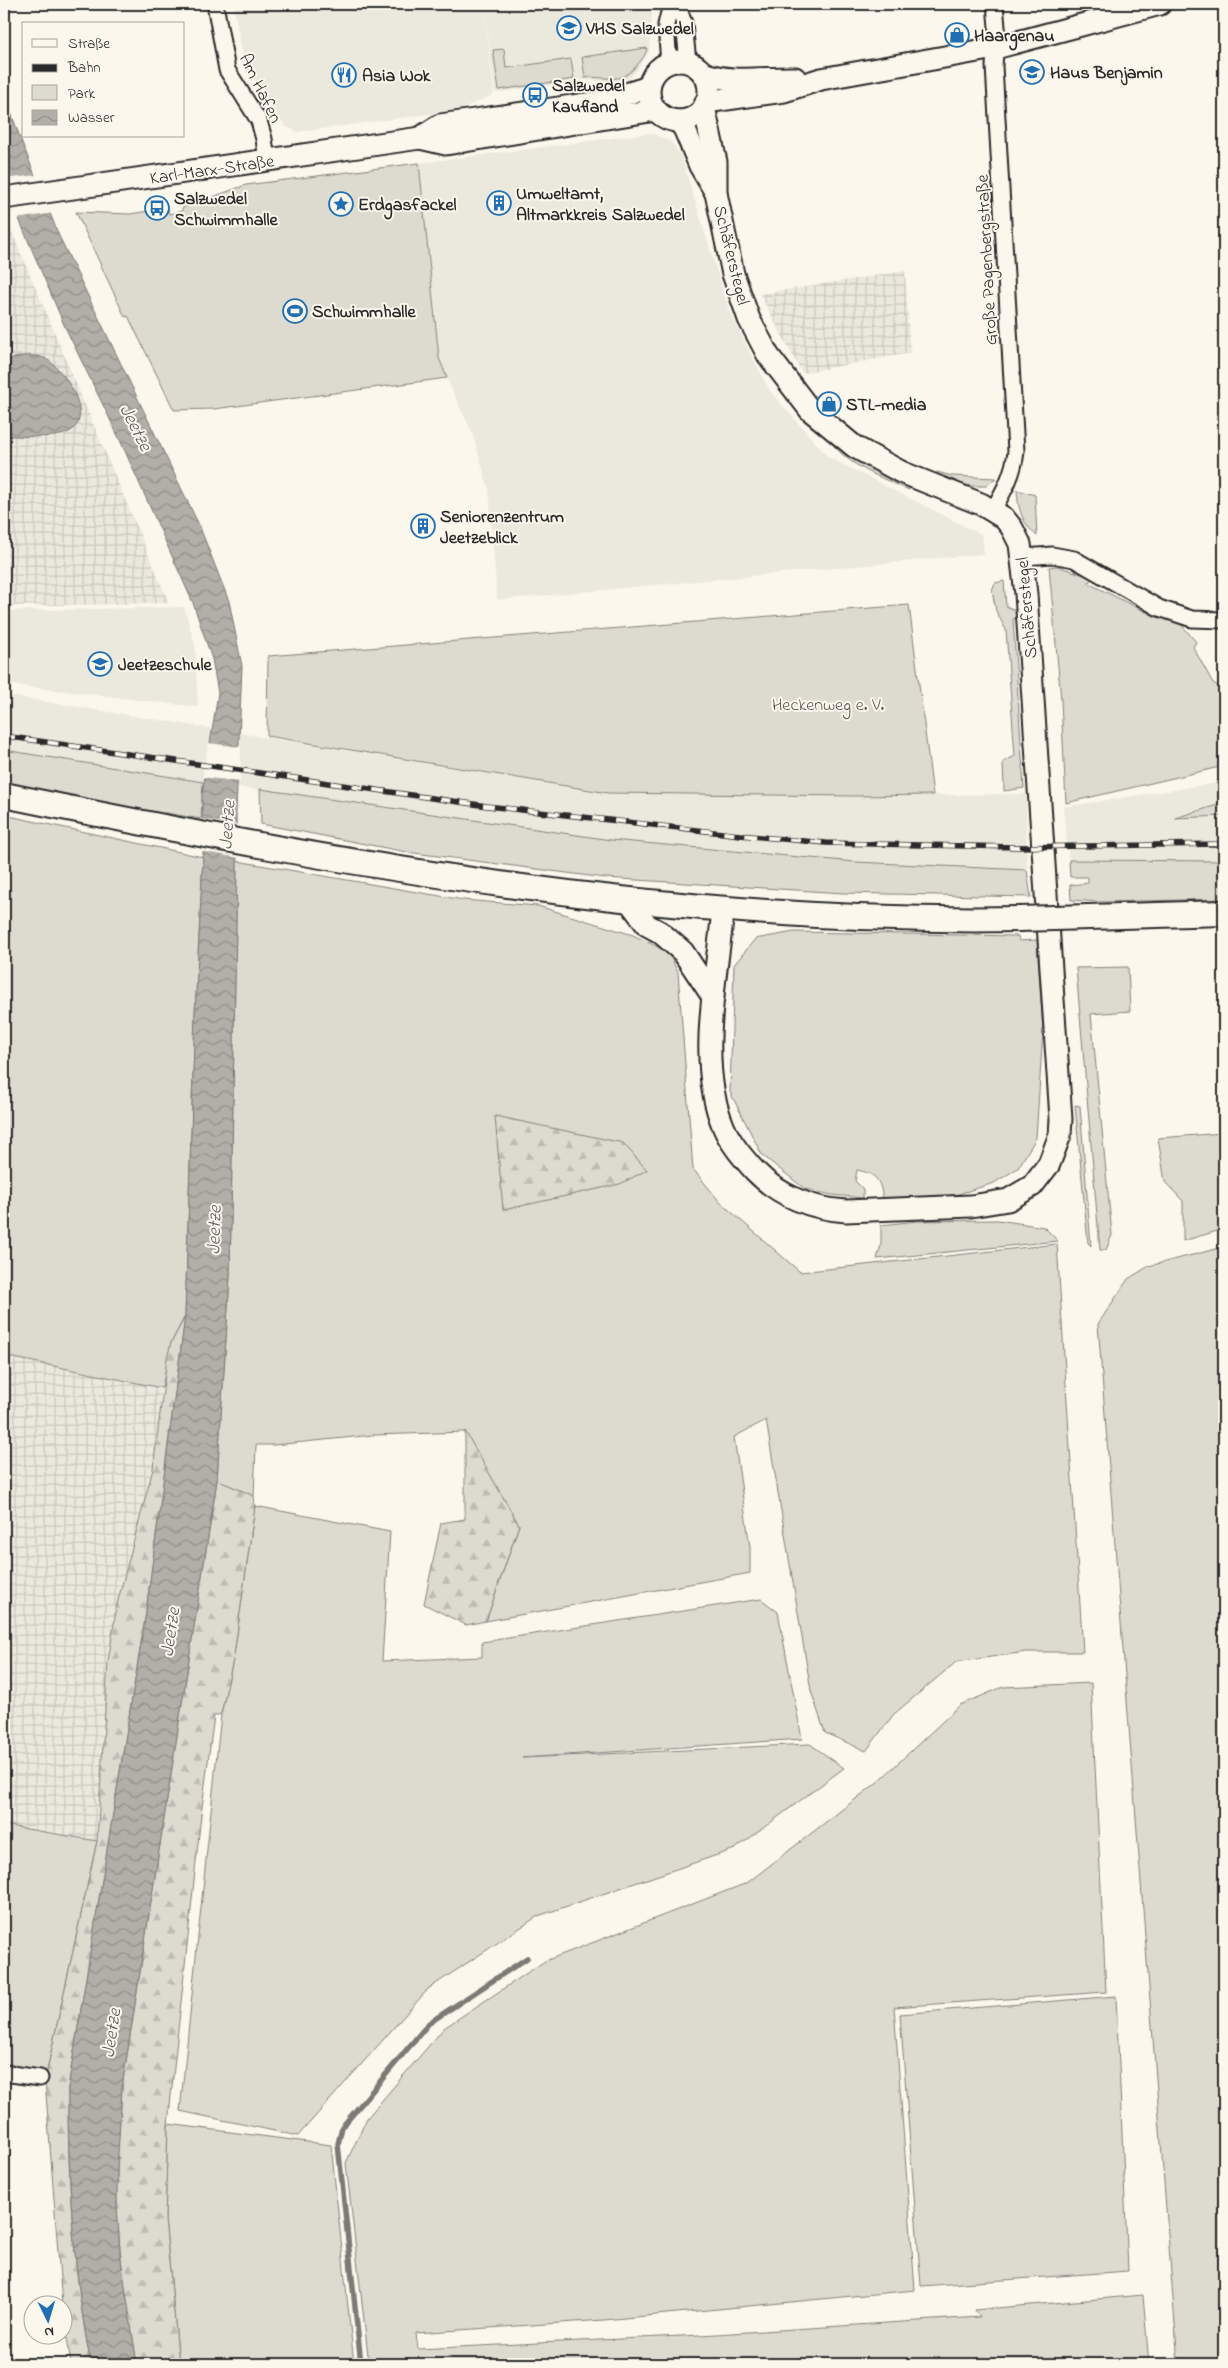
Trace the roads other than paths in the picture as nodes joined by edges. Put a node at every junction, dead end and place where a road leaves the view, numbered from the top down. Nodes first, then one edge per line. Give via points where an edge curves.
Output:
1 (215, 4) edge
2 (671, 4) edge
3 (677, 4) edge
4 (995, 4) edge
5 (1160, 4) edge
6 (995, 48) junction
7 (687, 66) junction
8 (820, 80) junction
9 (649, 87) junction
10 (705, 105) junction
11 (656, 110) junction
12 (678, 121) junction
13 (420, 138) junction
14 (267, 160) junction
15 (716, 193) junction
16 (4, 198) edge
17 (993, 510) junction
18 (1023, 557) junction
19 (1224, 620) edge
20 (4, 795) edge
21 (629, 901) junction
22 (723, 910) junction
23 (1224, 913) edge
24 (713, 997) junction
25 (4, 2073) edge
26 (40, 2078) dead end

1 - 14 street, Am Hafen via 227,70 259,121
2 - 7 street via 666,25
3 - 7 street via 684,23
4 - 6 street, Große Pagenbergstraße
5 - 6 main road
6 - 8 main road
6 - 17 street, Große Pagenbergstraße via 1016,451 1008,482
7 - 8 main road via 731,79
7 - 9 main road via 654,74
7 - 10 main road via 708,85
8 - 10 main road via 784,91
9 - 11 main road
9 - 13 main road, Karl-Marx-Straße via 600,102 440,125
10 - 12 main road via 690,118
10 - 15 main road, Schäferstegel via 716,162
11 - 12 main road via 666,118
11 - 13 main road, Karl-Marx-Straße via 446,144
12 - 15 main road, Schäferstegel
13 - 14 main road, Karl-Marx-Straße
14 - 16 main road, Karl-Marx-Straße
15 - 17 main road, Schäferstegel via 725,242 743,304 762,345 796,393 829,427 872,457
17 - 18 main road, Schäferstegel via 1012,528
18 - 19 street via 1052,555 1074,559 1168,611 1192,618
18 - 24 main road, Schäferstegel via 1058,1047 1060,1135 1042,1176 1022,1194 1001,1202 970,1206 846,1212 827,1210 792,1198 761,1177 745,1161 725,1129 713,1090
20 - 21 main road via 283,850 464,880
21 - 22 main road
21 - 24 main road via 647,926 660,932 683,952
22 - 23 main road, bridge via 833,917 1019,919
22 - 24 main road, Schäferstegel
25 - 26 street

